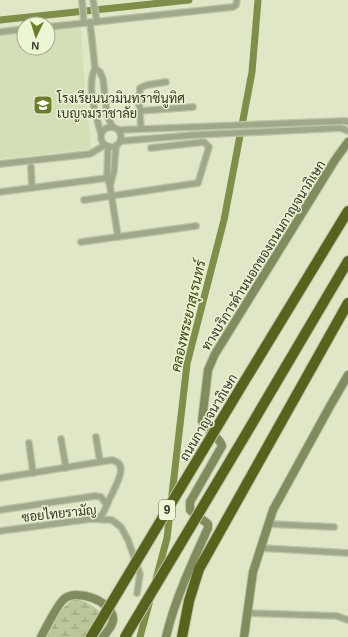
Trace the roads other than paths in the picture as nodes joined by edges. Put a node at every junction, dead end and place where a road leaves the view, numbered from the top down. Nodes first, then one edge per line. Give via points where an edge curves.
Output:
1 (237, 0) edge
2 (94, 2) edge
3 (82, 3) edge
4 (97, 19) junction
5 (86, 21) junction
6 (56, 26) edge
7 (16, 30) edge
8 (0, 32) edge
9 (95, 68) junction
10 (166, 82) dead end
11 (193, 107) dead end
12 (139, 111) junction
13 (288, 122) junction
14 (348, 122) edge
15 (112, 126) junction
16 (194, 126) junction
17 (141, 128) junction
18 (119, 130) junction
19 (288, 130) junction
20 (348, 131) edge
21 (101, 134) junction
22 (194, 135) junction
23 (121, 141) junction
24 (348, 142) edge
25 (106, 146) junction
26 (116, 146) junction
27 (151, 148) dead end
28 (0, 164) edge
29 (31, 167) dead end
30 (107, 178) junction
31 (110, 186) junction
32 (32, 188) junction
33 (0, 192) edge
34 (111, 196) junction
35 (84, 200) dead end
36 (348, 210) edge
37 (196, 226) dead end
38 (118, 237) junction
39 (81, 242) dead end
40 (348, 261) edge
41 (348, 303) edge
42 (348, 375) edge
43 (96, 437) dead end
44 (61, 439) dead end
45 (29, 443) dead end
46 (100, 462) junction
47 (66, 468) junction
48 (33, 473) junction
49 (0, 478) edge
50 (107, 505) junction
51 (0, 510) edge
52 (94, 519) junction
53 (269, 524) junction
54 (334, 527) dead end
55 (0, 530) edge
56 (261, 548) junction
57 (348, 553) edge
58 (137, 593) dead end
59 (247, 613) junction
60 (348, 620) edge
61 (41, 637) edge
62 (90, 637) edge
63 (103, 637) edge
64 (125, 637) edge
65 (166, 637) edge
66 (182, 637) edge
67 (244, 637) edge

1 - 4 street via 233,7
2 - 4 street
3 - 5 street
4 - 5 street
5 - 6 street
5 - 9 street
7 - 8 street
9 - 15 street via 103,79 107,115
9 - 21 street via 91,83 92,95
10 - 12 street via 140,88
11 - 12 street
12 - 17 street
13 - 14 street
13 - 16 street
13 - 19 street
15 - 18 street
15 - 21 street via 104,129
16 - 17 street
16 - 22 street
17 - 18 street
18 - 23 street
19 - 20 street via 341,128
19 - 22 street
21 - 25 street via 101,140
22 - 23 street
23 - 26 street
24 - 65 main road, ทางบริการด้านนอกของถนนกาญจนาภิเษก via 215,354 208,370 202,421 205,428 222,443 222,446 190,502 190,510 208,524 208,528 183,583
25 - 26 street
25 - 28 street via 90,154
25 - 30 street
26 - 31 street
27 - 34 street via 204,142 208,147 198,183
29 - 32 street
30 - 31 street
30 - 32 street
31 - 34 street
32 - 33 street
34 - 35 street
34 - 38 street
36 - 62 highway, ถนนกาญจนาภิเษก / 9, bridge
37 - 38 street
38 - 39 street
40 - 64 highway, 9, bridge
41 - 66 highway via 199,569
42 - 53 main road via 273,510
43 - 46 street
44 - 47 street
45 - 48 street
46 - 47 street
46 - 50 street via 112,460 121,467 121,474
47 - 48 street
48 - 49 street
50 - 51 street via 101,497 95,496
50 - 52 street via 101,516
52 - 55 street, ซอยไทยรามัญ
52 - 58 street, ซอยไทยรามัญ via 112,520 121,527 140,574
53 - 54 street
53 - 56 main road
56 - 57 street
56 - 59 main road via 253,572
59 - 60 street via 338,616
59 - 67 main road
61 - 63 main road via 63,600 71,595 83,595 97,600 111,613 112,622

